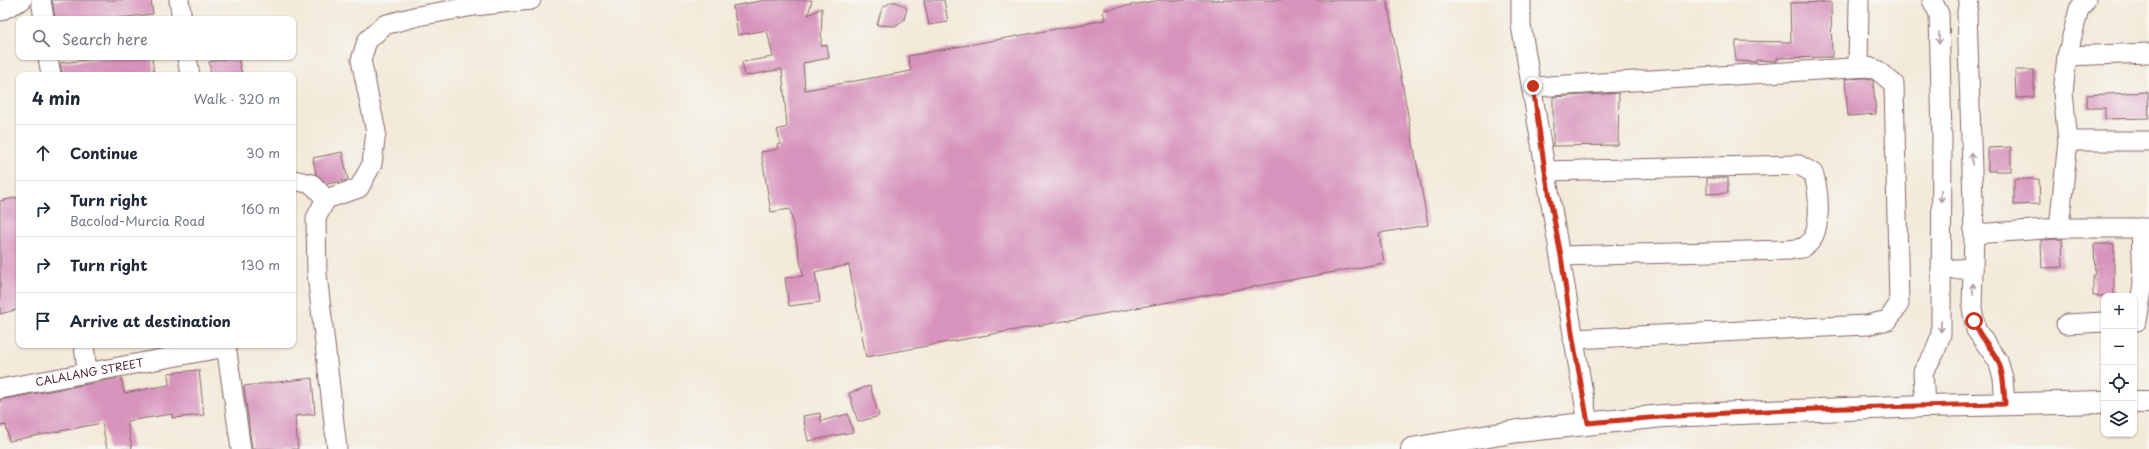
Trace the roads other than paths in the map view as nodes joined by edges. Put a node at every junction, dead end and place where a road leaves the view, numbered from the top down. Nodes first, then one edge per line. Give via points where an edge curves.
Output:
1 (22, 0) edge
2 (41, 0) edge
3 (180, 0) edge
4 (531, 0) edge
5 (1521, 0) edge
6 (1859, 0) edge
7 (2086, 0) edge
8 (1968, 6) edge
9 (1936, 7) edge
10 (0, 11) edge
11 (44, 16) edge
12 (182, 16) edge
13 (2149, 53) edge
14 (2067, 56) junction
15 (48, 60) edge
16 (188, 60) edge
17 (1858, 67) junction
18 (50, 72) edge
19 (190, 72) edge
20 (1533, 86) junction
21 (1971, 137) junction
22 (1942, 138) junction
23 (2068, 141) junction
24 (2149, 141) edge
25 (1545, 171) junction
26 (296, 181) edge
27 (326, 199) junction
28 (2059, 228) junction
29 (2145, 228) edge
30 (1974, 234) junction
31 (1561, 256) junction
32 (1973, 268) junction
33 (1940, 270) junction
34 (2140, 321) edge
35 (2101, 322) edge
36 (2066, 324) dead end
37 (1573, 339) junction
38 (84, 348) edge
39 (215, 348) edge
40 (226, 348) edge
41 (87, 371) junction
42 (0, 389) edge
43 (2101, 402) edge
44 (2137, 402) edge
45 (2149, 402) edge
46 (2005, 404) junction
47 (1924, 406) junction
48 (1588, 423) junction
49 (241, 449) edge
50 (337, 449) edge
51 (1412, 449) edge

1 - 10 street
2 - 11 street
3 - 12 street
4 - 27 street via 474,6 418,16 384,25 367,41 362,60 376,132 372,164 359,188
5 - 20 street via 1521,25
6 - 17 street
7 - 14 street via 2079,9
8 - 9 street
8 - 21 street
9 -> 22 street
13 - 14 street
14 - 23 street via 2063,93
15 - 18 street
16 - 19 street
17 - 20 street
17 - 37 street via 1877,70 1894,84 1899,304 1888,320 1866,325
20 - 25 street
21 - 22 street
30 -> 21 street
22 -> 33 street
23 - 24 street
23 - 28 street
25 - 31 street
25 - 31 street via 1798,165 1813,173 1816,183 1819,213 1812,239 1804,247 1789,250
26 - 27 street via 312,184
27 - 50 street via 316,218 316,274
28 - 29 street
28 - 30 street
29 - 34 street
30 - 32 street
31 - 37 street
32 - 33 street
46 -> 32 street via 2003,378 1998,361 1976,330
33 -> 47 street via 1941,334 1935,352 1923,372
35 - 36 street
37 - 48 street
38 - 41 street
39 - 41 street, CALALANG STREET
40 - 49 street
41 - 42 street, CALALANG STREET
43 - 46 main road
44 - 45 main road
46 - 47 main road
47 - 48 main road via 1678,415
48 - 51 main road via 1518,431

